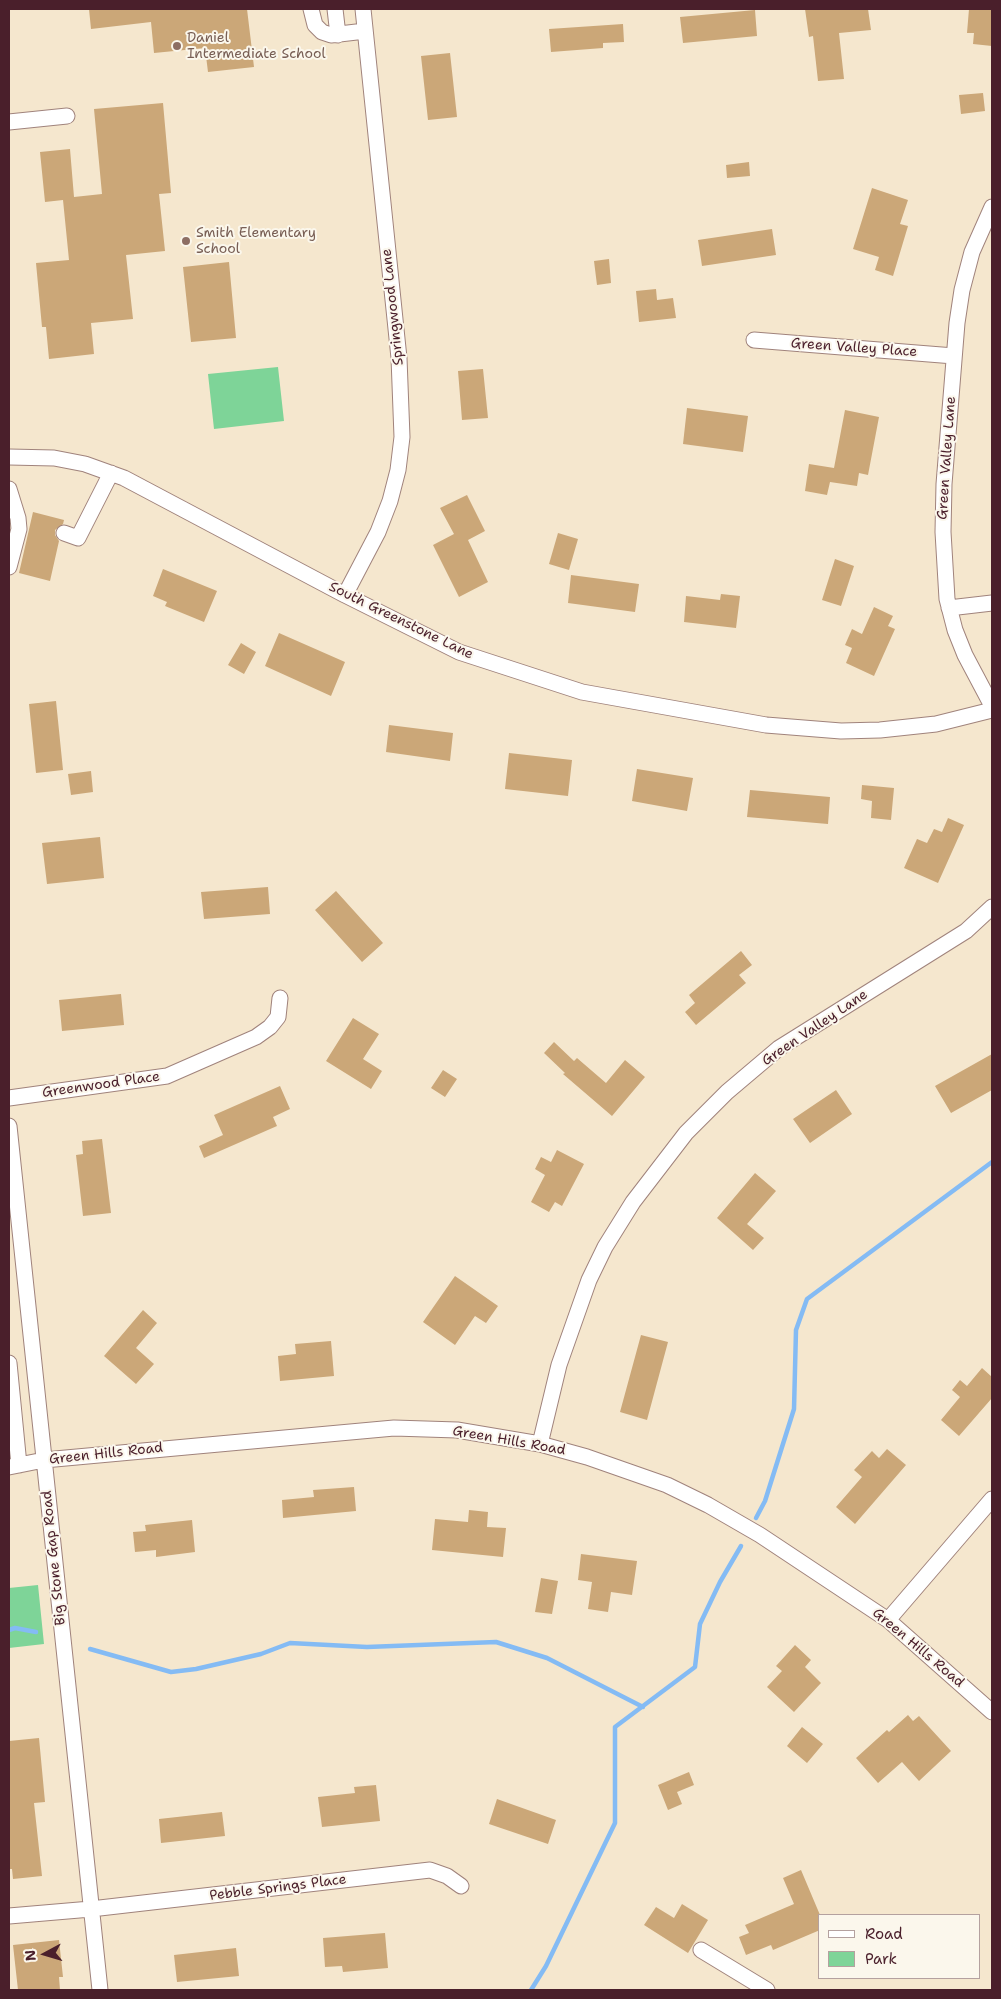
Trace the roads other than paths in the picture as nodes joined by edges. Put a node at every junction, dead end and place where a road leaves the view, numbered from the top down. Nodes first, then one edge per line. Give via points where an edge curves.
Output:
1 (311, 9) edge
2 (335, 9) edge
3 (362, 9) edge
4 (365, 32) junction
5 (338, 35) junction
6 (67, 116) dead end
7 (9, 122) edge
8 (992, 207) edge
9 (754, 340) dead end
10 (954, 356) junction
11 (9, 457) edge
12 (110, 473) junction
13 (9, 489) edge
14 (64, 532) dead end
15 (9, 567) edge
16 (345, 595) junction
17 (992, 603) edge
18 (949, 608) junction
19 (992, 706) edge
20 (992, 710) edge
21 (992, 907) edge
22 (280, 998) dead end
23 (9, 1098) edge
24 (9, 1126) edge
25 (9, 1364) edge
26 (540, 1444) junction
27 (44, 1460) junction
28 (14, 1466) edge
29 (992, 1499) edge
30 (888, 1620) junction
31 (992, 1712) edge
32 (461, 1886) dead end
33 (91, 1909) junction
34 (9, 1916) edge
35 (700, 1950) dead end
36 (100, 1990) edge
37 (767, 1990) edge

1 - 5 street via 315,25 322,32
2 - 5 street
3 - 4 street, Springwood Lane
4 - 5 street
4 - 16 street, Springwood Lane via 399,358 402,437 390,501 378,532
6 - 7 street
8 - 10 street, Green Valley Lane via 972,252 962,290
9 - 10 street, Green Valley Place
10 - 18 street, Green Valley Lane via 943,522
11 - 12 street, South Greenstone Lane via 54,458
12 - 14 street via 78,538
12 - 16 street, South Greenstone Lane via 162,496
13 - 15 street via 19,529
16 - 20 street, South Greenstone Lane via 460,652 582,692 766,725 842,731 880,730 936,724
17 - 18 street
18 - 19 street, Green Valley Lane via 965,655
21 - 26 street, Green Valley Lane via 966,932 780,1048 726,1092 686,1133 633,1202 589,1280 559,1365
22 - 23 street, Greenwood Place via 278,1017 256,1037 167,1076
24 - 27 street, Big Stone Gap Road
25 - 28 street
26 - 27 street, Green Hills Road via 457,1430 394,1428
26 - 30 street, Green Hills Road via 626,1469 708,1505 814,1569
27 - 28 street, Green Hills Road
27 - 33 street, Big Stone Gap Road
29 - 30 street
30 - 31 street, Green Hills Road
32 - 33 street, Pebble Springs Place via 430,1870
33 - 34 street, Pebble Springs Place
33 - 36 street, Big Stone Gap Road
35 - 37 street

